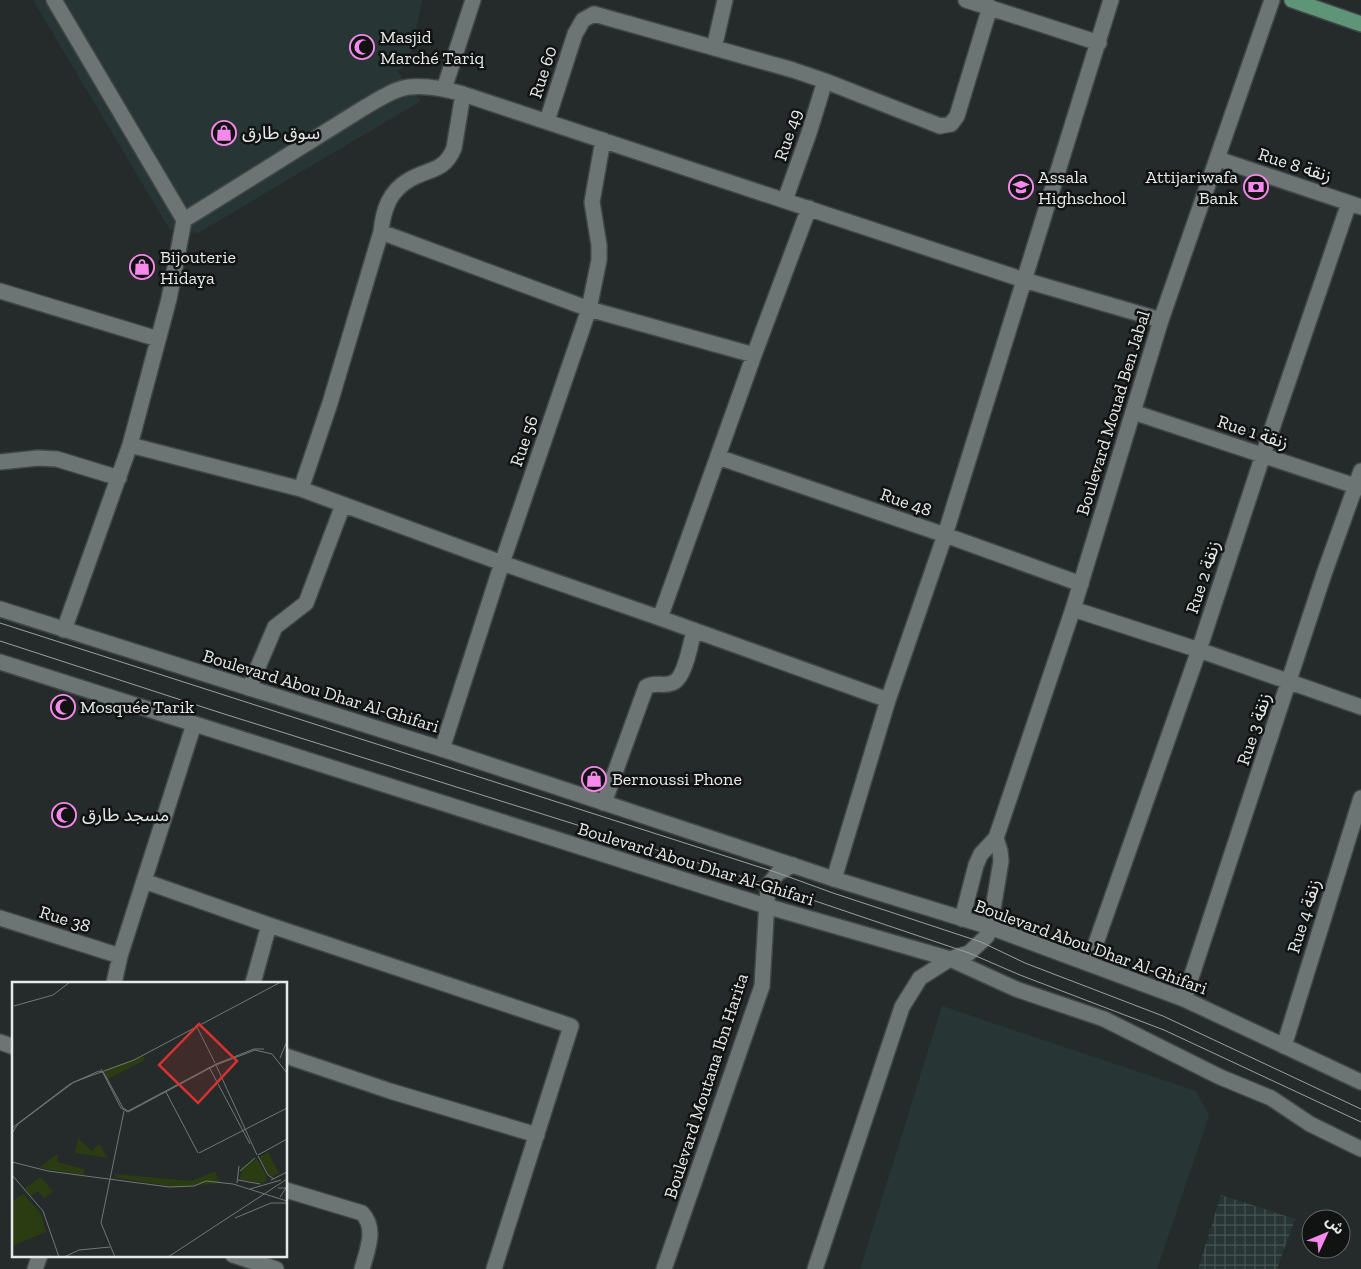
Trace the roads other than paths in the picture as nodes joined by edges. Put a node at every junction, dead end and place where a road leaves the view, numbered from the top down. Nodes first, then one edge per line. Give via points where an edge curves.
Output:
1 (54, 0) edge
2 (473, 0) edge
3 (725, 0) edge
4 (966, 0) edge
5 (1111, 0) edge
6 (1272, 0) edge
7 (1292, 0) edge
8 (990, 7) junction
9 (1361, 24) edge
10 (1099, 43) junction
11 (714, 48) junction
12 (824, 81) junction
13 (444, 89) junction
14 (463, 94) junction
15 (547, 121) junction
16 (603, 140) junction
17 (1218, 159) junction
18 (785, 200) junction
19 (1355, 205) edge
20 (809, 208) junction
21 (184, 220) junction
22 (381, 232) junction
23 (1024, 280) junction
24 (0, 291) edge
25 (589, 309) junction
26 (1161, 320) junction
27 (158, 339) junction
28 (754, 355) junction
29 (1133, 412) junction
30 (130, 445) junction
31 (1263, 455) junction
32 (718, 457) junction
33 (0, 462) edge
34 (1361, 471) edge
35 (119, 478) junction
36 (1358, 487) edge
37 (301, 489) junction
38 (343, 505) junction
39 (945, 535) junction
40 (502, 563) junction
41 (1081, 584) junction
42 (0, 609) edge
43 (1073, 609) junction
44 (660, 618) junction
45 (64, 630) junction
46 (694, 630) junction
47 (1199, 650) junction
48 (0, 662) edge
49 (1289, 683) junction
50 (249, 688) junction
51 (888, 700) junction
52 (1361, 707) edge
53 (194, 724) junction
54 (442, 749) junction
55 (1361, 798) edge
56 (604, 803) junction
57 (996, 838) junction
58 (794, 865) junction
59 (834, 879) junction
60 (144, 880) junction
61 (766, 906) junction
62 (0, 918) edge
63 (962, 919) junction
64 (269, 925) junction
65 (990, 927) junction
66 (120, 956) junction
67 (950, 959) junction
68 (1089, 963) junction
69 (114, 982) edge
70 (253, 982) edge
71 (1184, 999) junction
72 (0, 1042) edge
73 (12, 1046) edge
74 (1284, 1046) junction
75 (288, 1057) edge
76 (1361, 1082) edge
77 (537, 1135) junction
78 (1361, 1149) edge
79 (288, 1191) edge
80 (40, 1256) edge
81 (236, 1256) edge
82 (36, 1269) edge
83 (276, 1269) edge
84 (362, 1269) edge
85 (494, 1269) edge
86 (664, 1269) edge
87 (815, 1269) edge

1 - 21 street
2 - 13 street
3 - 11 street
4 - 8 street
5 - 10 street
6 - 17 street, Boulevard Mouad Ben Jabal
7 - 9 main road
8 - 10 street
8 - 12 street via 958,116 951,124 940,126
10 - 23 street
11 - 12 street
11 - 15 street, Rue 60 via 594,14 583,20 575,34
12 - 18 street, Rue 49
13 - 14 street
13 - 21 street via 408,87 380,99
14 - 15 street
14 - 22 street via 451,155 441,166 408,180 391,196 383,214
15 - 16 street
16 - 18 street
16 - 25 street, Rue 56 via 592,202 600,245 599,260
17 - 19 street, Rue 8 زنقة
17 - 26 street, Boulevard Mouad Ben Jabal
18 - 20 street
19 - 31 street, Rue 2 زنقة
20 - 23 street
20 - 28 street
21 - 27 street via 174,278
22 - 25 street
22 - 37 street
23 - 26 street
23 - 39 street
24 - 27 street
25 - 28 street
25 - 40 street, Rue 56
26 - 29 street, Boulevard Mouad Ben Jabal
27 - 30 street
28 - 32 street
29 - 31 street, Rue 1 زنقة
29 - 41 street, Boulevard Mouad Ben Jabal
30 - 35 street
30 - 37 street
31 - 36 street, Rue 1 زنقة
31 - 47 street, Rue 2 زنقة
32 - 39 street, Rue 48
32 - 44 street
33 - 35 street via 38,458 57,460
34 - 36 street, Rue 3 زنقة
35 - 45 street
36 - 49 street, Rue 3 زنقة via 1324,574
37 - 38 street
38 - 40 street
38 - 50 street via 306,603 274,627
39 - 41 street, Rue 48
39 - 51 street
40 - 44 street
40 - 54 street, Rue 56
41 - 43 street, Boulevard Mouad Ben Jabal
42 - 45 street, Boulevard Abou Dhar Al-Ghifari
43 - 47 street
43 - 57 street, Boulevard Mouad Ben Jabal
44 - 46 street
45 - 50 street, Boulevard Abou Dhar Al-Ghifari
46 - 51 street
46 - 56 street via 682,673 675,682 646,686
47 - 49 street
47 - 68 street, Rue 2 زنقة
48 - 53 street, Boulevard Abou Dhar Al-Ghifari
49 - 52 street
49 - 71 street, Rue 3 زنقة
50 - 54 street, Boulevard Abou Dhar Al-Ghifari
51 - 59 street
53 - 60 street
53 - 61 street, Boulevard Abou Dhar Al-Ghifari
54 - 56 street, Boulevard Abou Dhar Al-Ghifari
55 - 74 street, Rue 4 زنقة
56 - 58 street, Boulevard Abou Dhar Al-Ghifari
57 - 63 street, Boulevard Mouad Ben Jabal via 976,864
57 - 65 street, Boulevard Mouad Ben Jabal via 1001,861
58 - 59 street, Boulevard Abou Dhar Al-Ghifari
58 - 61 street, Boulevard Moutana Ibn Harita via 778,873 768,884
59 - 63 street, Boulevard Abou Dhar Al-Ghifari
60 - 64 street
60 - 66 street
61 - 67 street, Boulevard Abou Dhar Al-Ghifari
61 - 86 street, Boulevard Moutana Ibn Harita via 762,986
62 - 66 street, Rue 38
63 - 65 street, Boulevard Abou Dhar Al-Ghifari
64 - 70 street
64 - 77 street via 571,1026
65 - 67 street via 976,948
65 - 68 street, Boulevard Abou Dhar Al-Ghifari
66 - 69 street
67 - 78 street, Boulevard Abou Dhar Al-Ghifari via 1016,989 1104,1019 1220,1077 1271,1098 1310,1124
67 - 87 street via 920,978 902,1007
68 - 71 street, Boulevard Abou Dhar Al-Ghifari
71 - 74 street, Boulevard Abou Dhar Al-Ghifari
72 - 73 street
74 - 76 street, Boulevard Abou Dhar Al-Ghifari
75 - 77 street
77 - 85 street
79 - 84 street via 362,1213 370,1228
80 - 82 street
81 - 83 street

